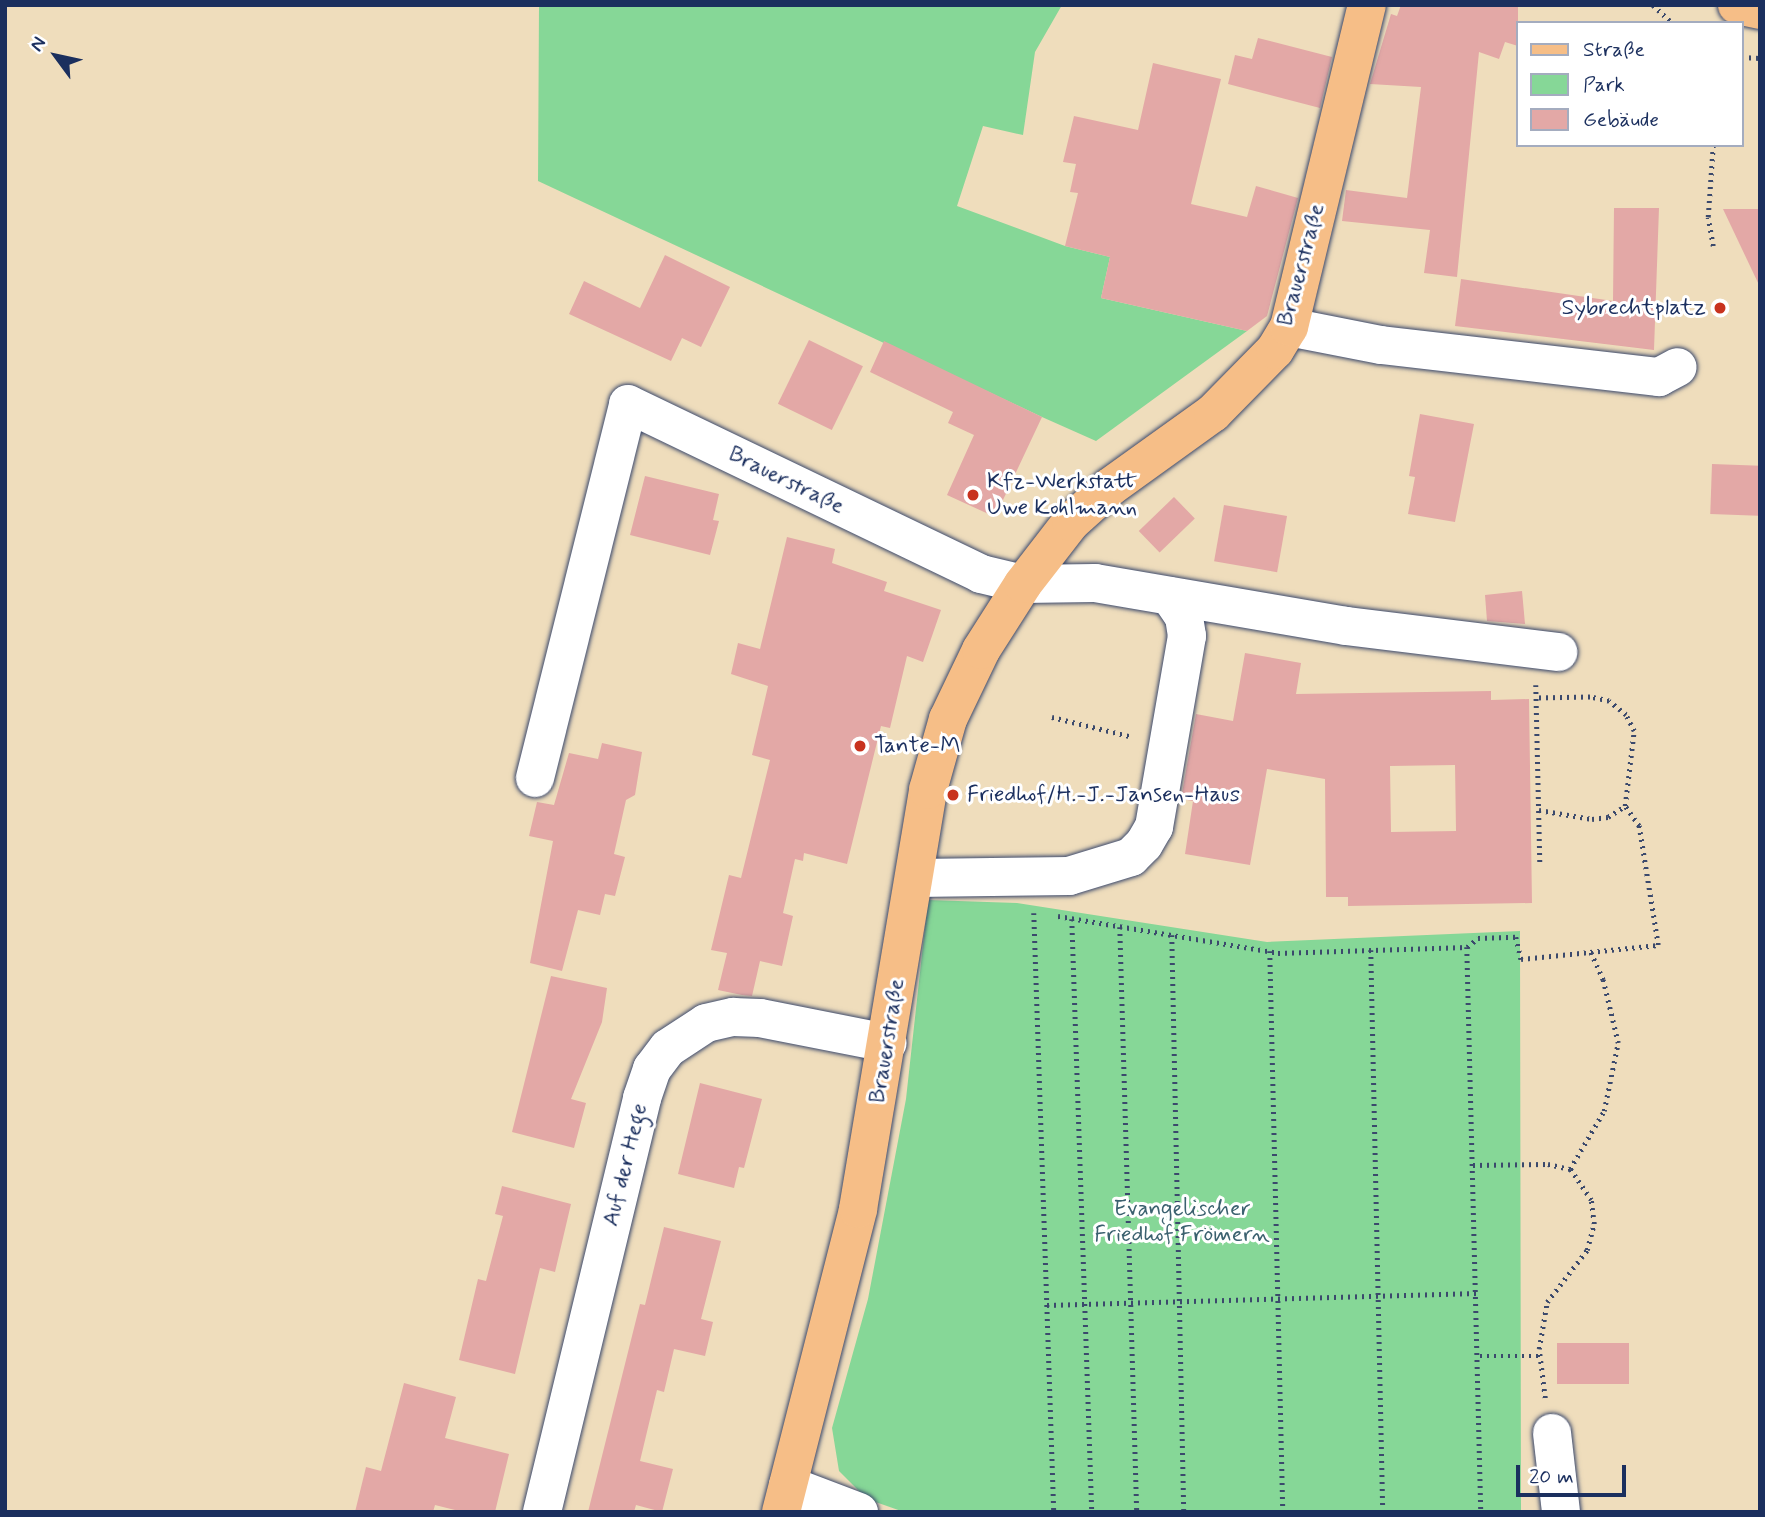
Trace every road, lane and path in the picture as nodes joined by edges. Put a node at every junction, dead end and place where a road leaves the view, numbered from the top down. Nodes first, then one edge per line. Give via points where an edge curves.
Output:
1 (1367, 5) edge
2 (1653, 5) edge
3 (1737, 5) edge
4 (1760, 10) edge
5 (1670, 21) edge
6 (1713, 147) edge
7 (1713, 246) dead end
8 (1289, 327) junction
9 (1678, 367) dead end
10 (1023, 584) junction
11 (1170, 596) junction
12 (1546, 651) joint
13 (1536, 698) junction
14 (1052, 717) dead end
15 (1096, 731) dead end
16 (535, 778) dead end
17 (1626, 806) junction
18 (1539, 810) junction
19 (1540, 864) dead end
20 (915, 878) junction
21 (1072, 919) junction
22 (1120, 927) junction
23 (1172, 935) junction
24 (1467, 947) junction
25 (1371, 950) junction
26 (1270, 951) junction
27 (1590, 951) junction
28 (888, 1043) junction
29 (1473, 1165) junction
30 (1570, 1169) junction
31 (1478, 1293) junction
32 (1378, 1297) junction
33 (1278, 1299) junction
34 (1180, 1302) junction
35 (1085, 1304) junction
36 (1131, 1304) junction
37 (1047, 1306) junction
38 (1480, 1356) junction
39 (1540, 1356) junction
40 (1552, 1433) joint
41 (784, 1498) edge
42 (542, 1512) edge
43 (859, 1512) edge
44 (1054, 1512) edge
45 (1092, 1512) edge
46 (1137, 1512) edge
47 (1184, 1512) edge
48 (1283, 1512) edge
49 (1383, 1512) edge
50 (1482, 1512) edge
51 (1561, 1512) edge

1 - 8 main road, Brauerstraße
2 - 5 path
3 - 4 main road
6 - 7 path via 1709,217
8 - 9 street via 1381,345 1659,377
8 - 10 main road, Brauerstraße via 1257,372 1213,414 1110,487 1071,522
10 - 11 street, Brauerstraße via 1095,583
10 - 16 street, Brauerstraße via 981,574 628,404
10 - 20 main road, Brauerstraße via 981,650 947,719 928,790
11 - 12 street, Brauerstraße via 1346,626
11 - 20 street via 1184,617 1187,636 1154,827 1144,844 1131,857 1069,876
12 - 13 path
13 - 17 path via 1590,697 1609,701 1626,715 1634,731
13 - 18 path
14 - 15 path
17 - 18 path via 1608,817 1592,819
17 - 27 path via 1639,825 1658,945
18 - 19 path
20 - 28 main road, Brauerstraße
21 - 22 path
21 - 35 path
21 - 37 path via 1034,912
22 - 23 path
22 - 36 path
23 - 26 path
23 - 34 path
24 - 25 path
24 - 27 path via 1478,938 1516,937 1521,959
24 - 29 path
25 - 26 path
25 - 32 path
26 - 33 path
27 - 30 path via 1603,980 1618,1043 1604,1111
28 - 41 main road, Brauerstraße via 858,1209
28 - 42 street, Auf der Hege via 733,1017 706,1023 668,1048 652,1069
29 - 30 path via 1548,1164
29 - 31 path
30 - 39 path via 1591,1200 1594,1224 1587,1250 1547,1302
31 - 32 path
31 - 38 path
32 - 33 path
32 - 49 path
33 - 34 path
33 - 48 path
34 - 36 path
34 - 47 path
35 - 36 path
35 - 37 path
35 - 45 path
36 - 46 path
37 - 44 path
38 - 39 path
38 - 50 path
39 - 40 path
40 - 51 street
41 - 43 street

